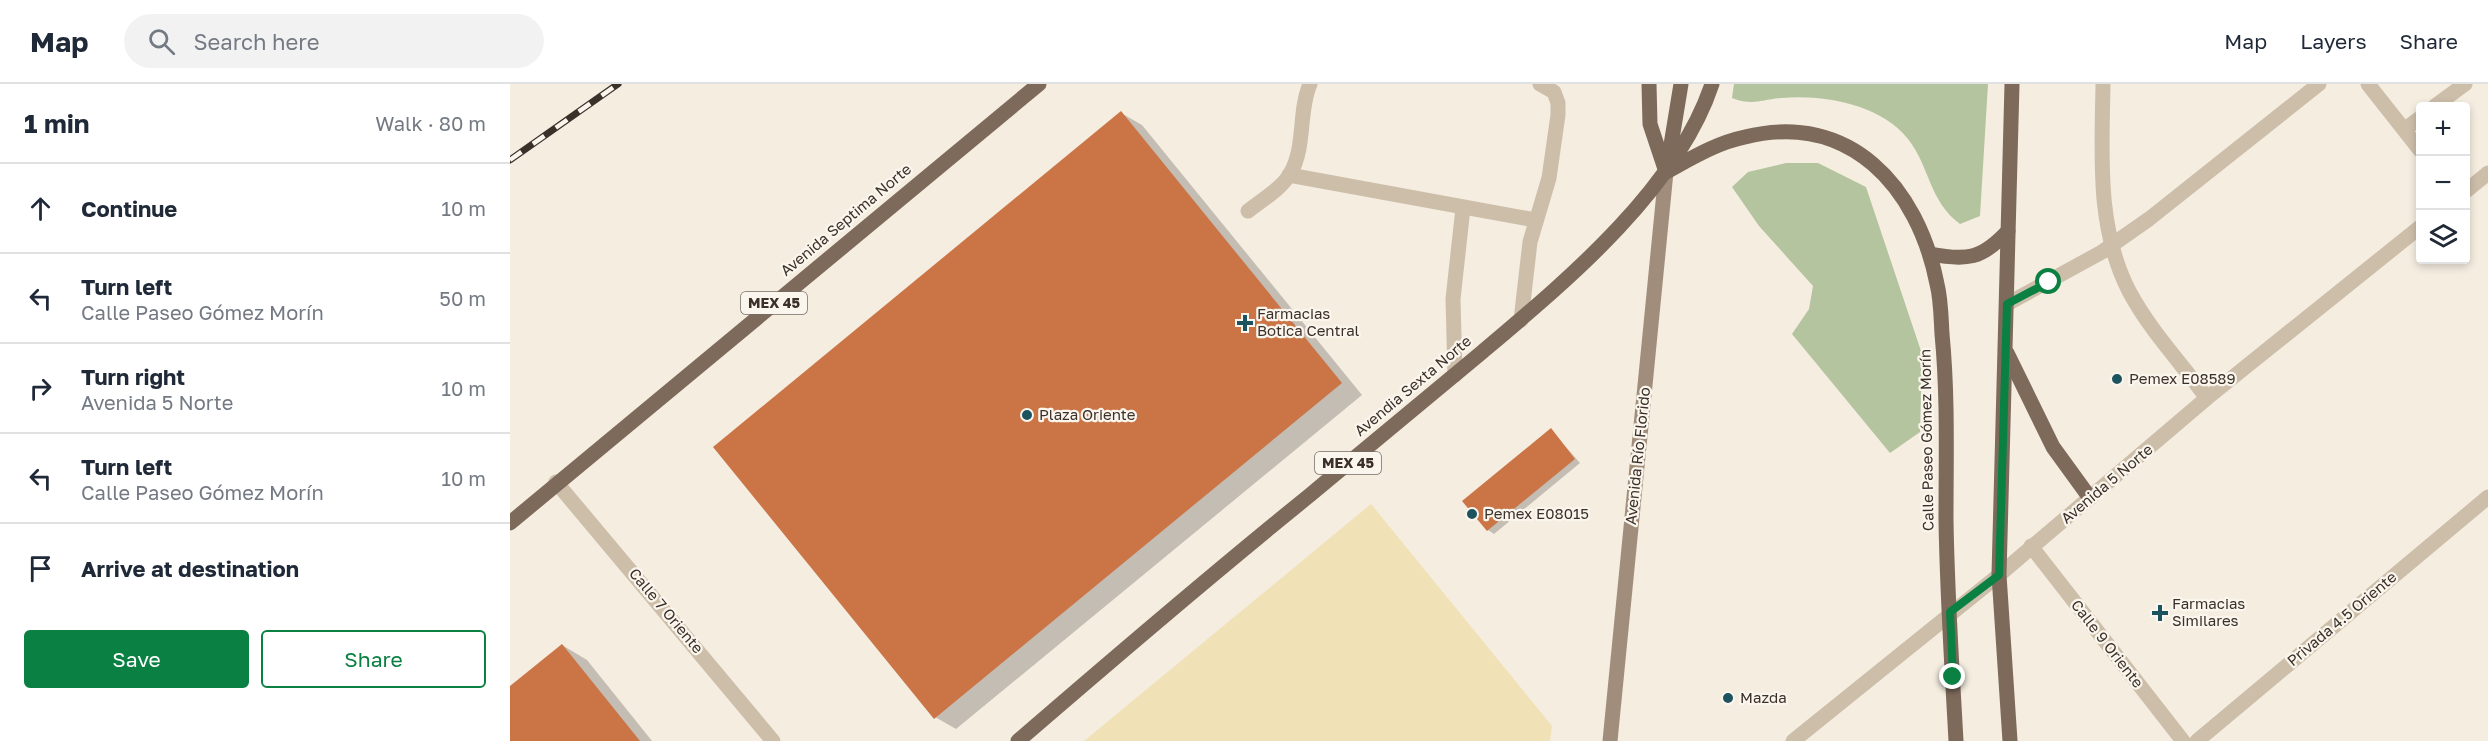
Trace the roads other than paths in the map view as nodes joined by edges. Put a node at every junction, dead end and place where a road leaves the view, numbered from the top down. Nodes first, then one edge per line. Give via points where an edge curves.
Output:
1 (1039, 84) edge
2 (1310, 84) edge
3 (1539, 84) edge
4 (1649, 84) edge
5 (1681, 84) edge
6 (1712, 84) edge
7 (2012, 84) edge
8 (2103, 84) edge
9 (2319, 84) edge
10 (2368, 84) edge
11 (2465, 84) edge
12 (2440, 102) edge
13 (2416, 121) edge
14 (2404, 129) junction
15 (2416, 144) edge
16 (1666, 172) junction
17 (2488, 173) edge
18 (1289, 175) junction
19 (2470, 188) edge
20 (1463, 208) junction
21 (1248, 211) dead end
22 (1535, 220) junction
23 (2008, 231) junction
24 (2416, 231) edge
25 (2111, 246) junction
26 (1930, 254) junction
27 (2007, 304) junction
28 (1521, 320) junction
29 (2005, 349) junction
30 (1455, 375) junction
31 (2207, 398) junction
32 (556, 483) junction
33 (2090, 498) junction
34 (2488, 498) edge
35 (510, 523) edge
36 (2031, 546) junction
37 (1999, 575) junction
38 (1950, 612) junction
39 (773, 741) edge
40 (1018, 741) edge
41 (1610, 741) edge
42 (1793, 741) edge
43 (1956, 741) edge
44 (2010, 741) edge
45 (2183, 741) edge
46 (2197, 741) edge

1 - 32 main road, Avenida Septima Norte / MEX 45
2 - 18 street via 1295,164
3 - 22 street via 1554,92 1558,115 1549,178
4 - 16 main road via 1650,124
5 - 16 main road
6 - 16 main road via 1700,115
7 - 23 main road
8 - 25 street via 2103,170
9 - 25 street
10 - 14 street
11 - 12 street
13 - 14 street
14 - 15 street
16 - 26 main road, Calle Paseo Gómez Morín via 1719,144 1746,136 1785,130 1817,134 1849,145 1875,164 1911,212
16 - 28 main road, Avendia Sexta Norte / MEX 45 via 1566,280
16 - 41 main road, Avenida Río Florido
17 - 19 street
18 - 20 street
18 - 21 street
20 - 22 street
20 - 30 street via 1452,299
22 - 28 street
23 - 26 main road via 1993,248 1980,254 1962,259
23 - 27 main road
24 - 31 street, Avenida 5 Norte
25 - 27 street
25 - 31 street via 2130,291
26 - 38 main road, Calle Paseo Gómez Morín via 1938,286 1946,382
27 - 29 main road
28 - 30 main road, Avendia Sexta Norte / MEX 45
29 - 33 main road via 2053,447
29 - 37 main road
30 - 40 main road, Avendia Sexta Norte / MEX 45 via 1191,592
31 - 33 street, Avenida 5 Norte
32 - 35 main road, Avenida Septima Norte / MEX 45
32 - 39 street, Calle 7 Oriente
33 - 36 street, Avenida 5 Norte
34 - 46 street, Privada 4.5 Oriente
36 - 37 street, Avenida 5 Norte
36 - 45 street, Calle 9 Oriente
37 - 38 street, Avenida 5 Norte
37 - 44 main road
38 - 42 street, Avenida 5 Norte
38 - 43 main road, Calle Paseo Gómez Morín

